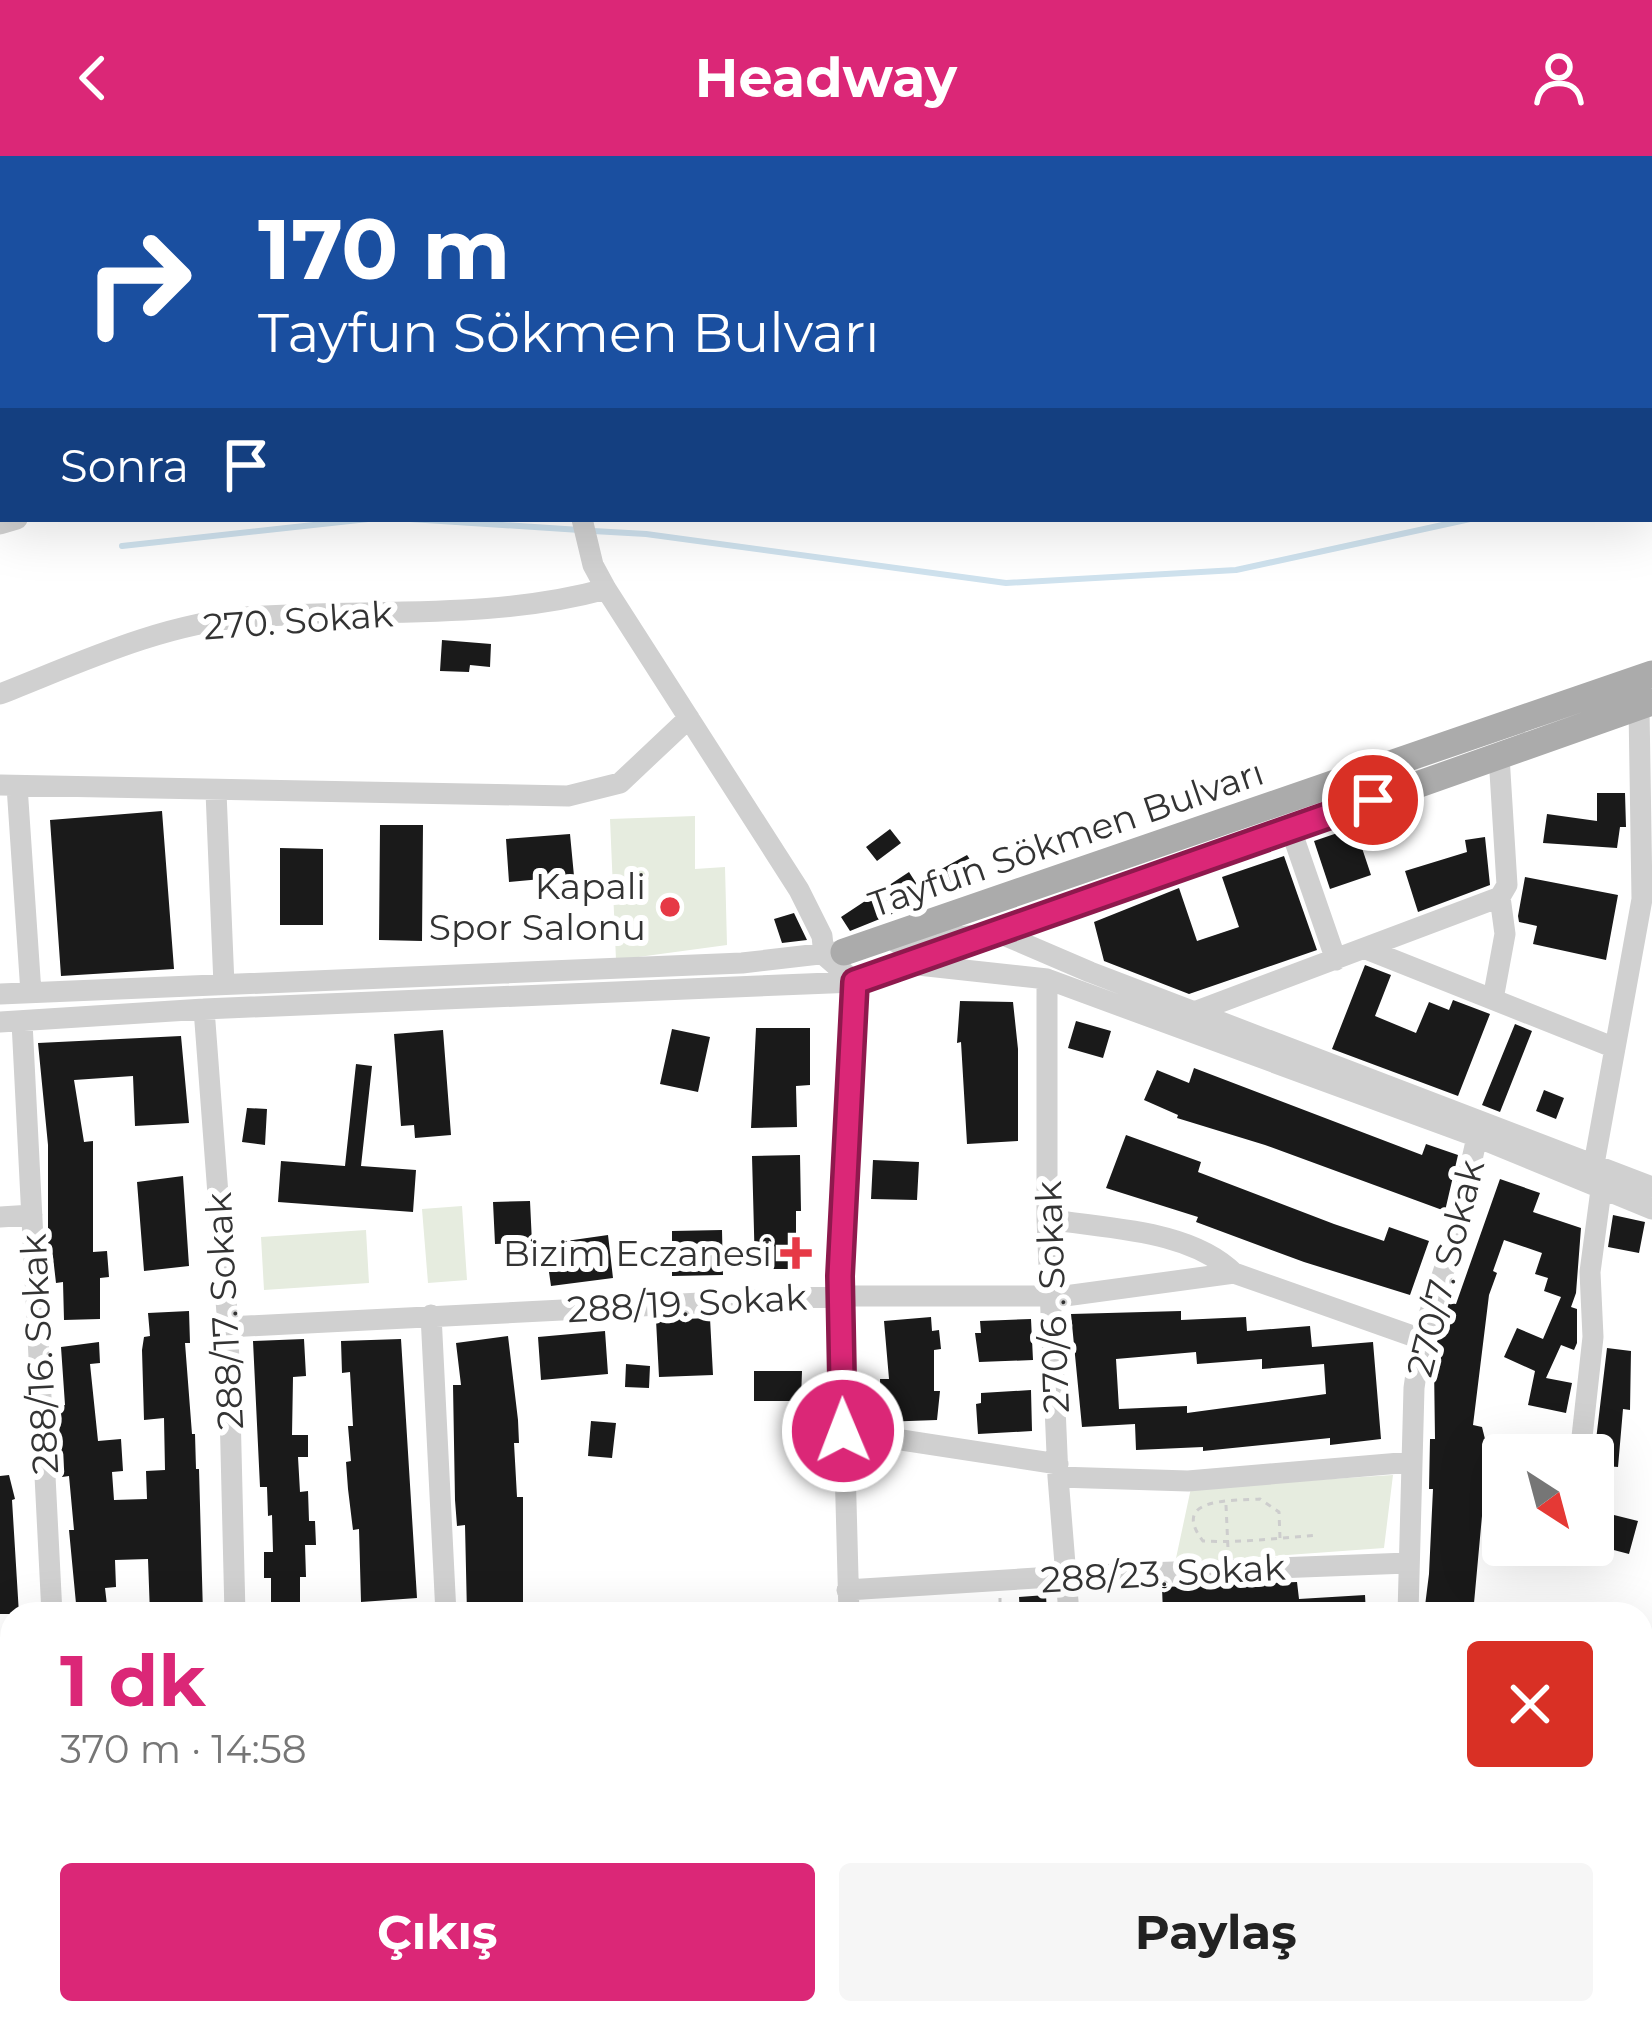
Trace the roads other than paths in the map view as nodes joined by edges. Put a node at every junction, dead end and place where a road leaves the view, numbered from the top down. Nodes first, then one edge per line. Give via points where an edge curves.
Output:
1 (583, 522) edge
2 (606, 589) junction
3 (1652, 674) edge
4 (0, 694) edge
5 (1646, 705) edge
6 (689, 718) junction
7 (1499, 756) junction
8 (9, 785) edge
9 (216, 792) junction
10 (1291, 830) junction
11 (1500, 897) junction
12 (999, 933) junction
13 (1366, 949) junction
14 (834, 953) junction
15 (1336, 960) junction
16 (909, 964) junction
17 (1047, 979) junction
18 (855, 982) junction
19 (224, 985) junction
20 (31, 993) junction
21 (0, 994) edge
22 (1492, 999) junction
23 (204, 1009) junction
24 (1194, 1012) junction
25 (11, 1022) edge
26 (1615, 1048) junction
27 (1478, 1137) junction
28 (1594, 1165) junction
29 (1652, 1186) edge
30 (1601, 1190) junction
31 (1652, 1209) edge
32 (32, 1215) junction
33 (0, 1217) edge
34 (1047, 1219) junction
35 (1234, 1273) junction
36 (841, 1296) junction
37 (1052, 1296) junction
38 (431, 1315) junction
39 (228, 1328) junction
40 (1421, 1340) junction
41 (843, 1431) junction
42 (1582, 1434) edge
43 (1412, 1462) junction
44 (1058, 1471) junction
45 (1408, 1563) junction
46 (1068, 1576) junction
47 (847, 1590) junction
48 (51, 1602) edge
49 (236, 1602) edge
50 (445, 1602) edge
51 (848, 1602) edge
52 (1069, 1602) edge
53 (1408, 1602) edge

1 - 2 street
2 - 4 street, 270. Sokak via 512,608 243,617 123,646
2 - 6 street
3 - 14 main road, Tayfun Sökmen Bulvarı
5 - 7 main road, Tayfun Sökmen Bulvarı
5 - 26 street via 1642,899
6 - 9 street via 620,783 568,796
6 - 14 street
7 - 10 main road, Tayfun Sökmen Bulvarı
7 - 11 street via 1507,885
8 - 9 street
8 - 20 street
9 - 19 street
10 - 12 main road, Tayfun Sökmen Bulvarı
10 - 15 street
11 - 13 street
11 - 22 street via 1505,934
12 - 14 street
12 - 16 main road, Tayfun Sökmen Bulvarı
12 - 24 street
13 - 15 street
13 - 22 street
14 - 18 street
14 - 19 street
15 - 24 street
16 - 17 street
16 - 18 street
17 - 27 street
17 - 34 street, 270/6 . Sokak
18 - 23 street
18 - 36 street
19 - 20 street
20 - 21 street
22 - 26 street
23 - 25 street
23 - 39 street, 288/17. Sokak
24 - 28 street
25 - 32 street, 288/16. Sokak
26 - 28 street
27 - 30 street
27 - 40 street, 270/7. Sokak
28 - 29 street
30 - 31 street
30 - 42 street
32 - 33 street
32 - 48 street, 288/16. Sokak
34 - 35 street via 1168,1239 1217,1257
34 - 37 street, 270/6 . Sokak
35 - 37 street, 288/19. Sokak
35 - 40 street, 288/19. Sokak
36 - 37 street, 288/19. Sokak
36 - 38 street, 288/19. Sokak
36 - 41 street
37 - 44 street, 270/6 . Sokak
38 - 39 street, 288/19. Sokak
38 - 50 street
39 - 49 street, 288/17. Sokak
40 - 43 street, 270/7. Sokak
41 - 44 street
41 - 47 street
43 - 44 street via 1188,1481
43 - 45 street, 270/7. Sokak
44 - 46 street, 270/6 . Sokak
45 - 46 street, 288/23. Sokak
45 - 53 street, 270/7. Sokak
46 - 47 street, 288/23. Sokak
46 - 52 street, 270/6 . Sokak
47 - 51 street

